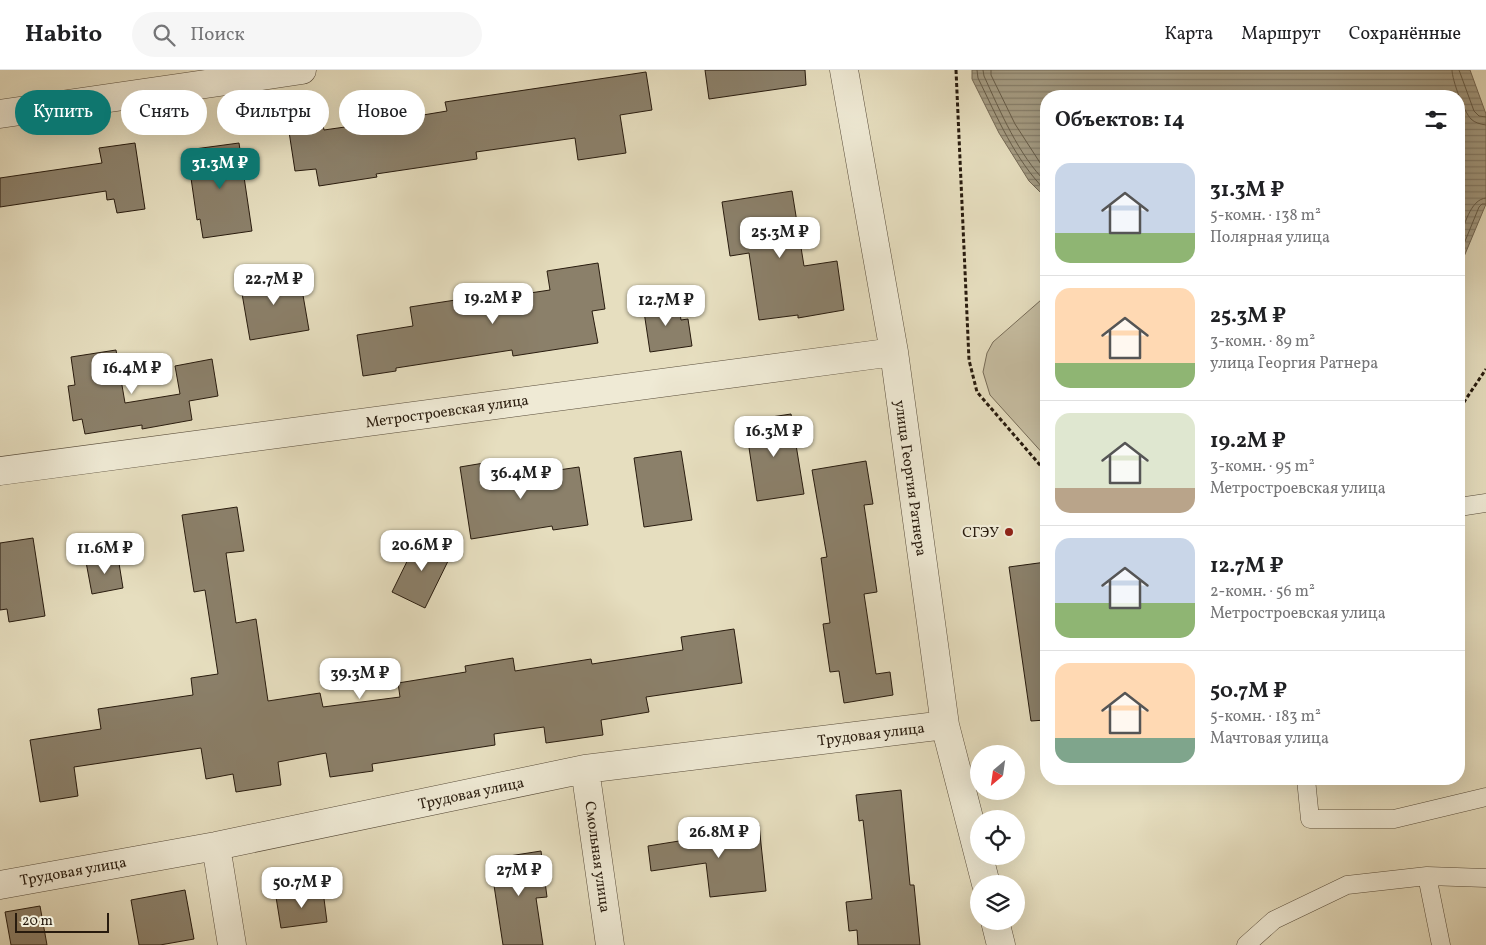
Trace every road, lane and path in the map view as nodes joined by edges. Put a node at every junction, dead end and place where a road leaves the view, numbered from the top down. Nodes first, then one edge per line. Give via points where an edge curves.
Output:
1 (302, 70) edge
2 (844, 70) edge
3 (956, 70) edge
4 (0, 114) edge
5 (894, 352) junction
6 (1486, 369) edge
7 (1465, 400) edge
8 (1040, 465) edge
9 (0, 470) edge
10 (1486, 503) edge
11 (1465, 506) edge
12 (945, 725) junction
13 (585, 769) junction
14 (1307, 785) edge
15 (1486, 797) edge
16 (216, 846) junction
17 (984, 875) edge
18 (1427, 876) junction
19 (1486, 878) edge
20 (0, 884) edge
21 (997, 930) edge
22 (232, 945) edge
23 (610, 945) edge
24 (1001, 945) edge
25 (1246, 945) edge
26 (1441, 945) edge

1 - 4 street
2 - 5 street, улица Георгия Ратнера
3 - 8 path via 969,360 977,392
5 - 9 street, Метростроевская улица
5 - 12 street, улица Георгия Ратнера
6 - 7 path
10 - 11 lane
12 - 13 street, Трудовая улица
12 - 17 street, улица Георгия Ратнера
13 - 16 street, Трудовая улица
13 - 23 street, Смольная улица
14 - 15 lane via 1310,819 1394,819
16 - 20 street, Трудовая улица
16 - 22 street
18 - 19 lane
18 - 25 lane via 1347,885 1274,920
18 - 26 lane
21 - 24 street

